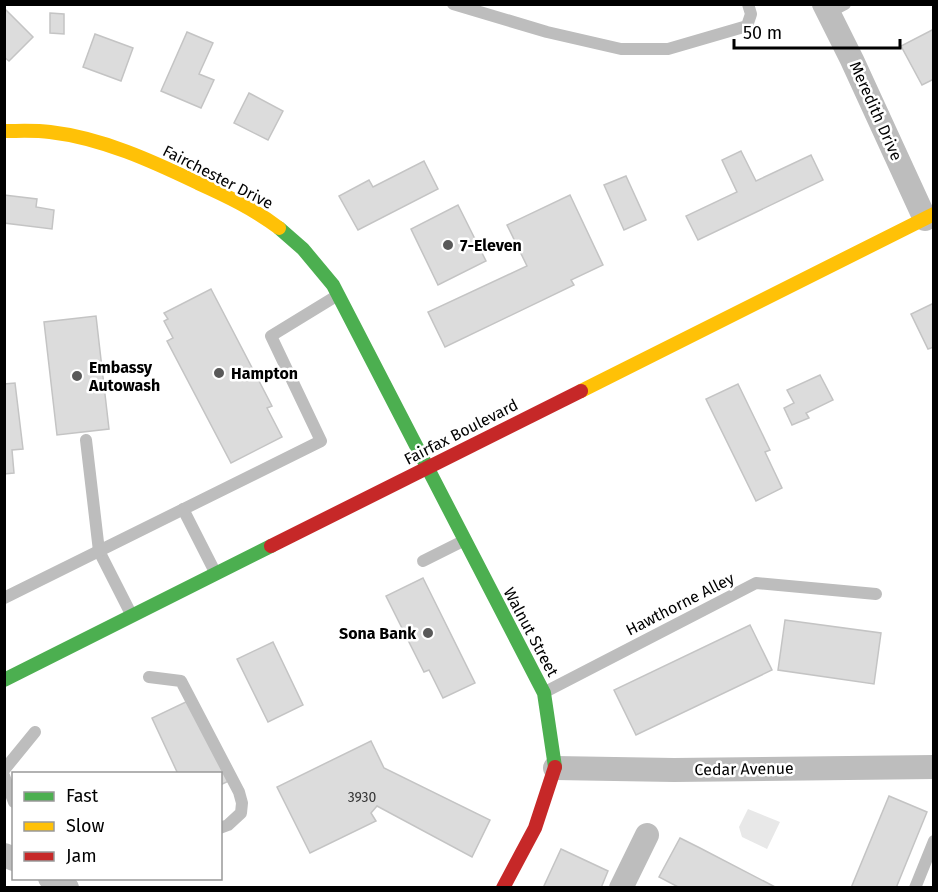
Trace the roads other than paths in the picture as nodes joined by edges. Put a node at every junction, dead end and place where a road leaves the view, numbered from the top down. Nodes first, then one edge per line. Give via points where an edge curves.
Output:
1 (453, 4) edge
2 (748, 4) edge
3 (832, 7) edge
4 (4, 130) edge
5 (929, 216) edge
6 (338, 295) junction
7 (86, 440) dead end
8 (428, 466) junction
9 (183, 509) junction
10 (464, 541) junction
11 (99, 550) junction
12 (423, 561) dead end
13 (216, 574) junction
14 (876, 594) dead end
15 (4, 598) edge
16 (132, 616) junction
17 (148, 677) dead end
18 (5, 678) edge
19 (544, 693) junction
20 (35, 732) dead end
21 (933, 767) edge
22 (555, 768) junction
23 (4, 770) edge
24 (4, 776) edge
25 (12, 796) edge
26 (222, 827) edge
27 (648, 834) dead end
28 (933, 842) edge
29 (52, 880) edge
30 (627, 885) edge
31 (67, 888) edge
32 (503, 888) edge
33 (915, 888) edge

1 - 2 lane via 621,49 668,49 747,26 751,14
3 - 5 street, Meredith Drive via 852,60
4 - 6 street, Fairchester Drive via 51,132 111,147 233,199 285,232 318,266
5 - 8 street, Fairfax Boulevard
6 - 8 street, Fairchester Drive
6 - 9 lane via 271,336 321,441
7 - 11 lane
8 - 10 street, Walnut Street
8 - 13 street, Fairfax Boulevard
9 - 11 lane
9 - 13 lane
10 - 12 lane
10 - 19 street, Walnut Street
11 - 15 lane
11 - 16 lane
13 - 16 street, Fairfax Boulevard
14 - 19 lane, Hawthorne Alley via 756,584
16 - 18 street, Fairfax Boulevard
17 - 26 lane via 181,681 239,792 241,813
19 - 22 street, Walnut Street
20 - 23 lane
21 - 22 street, Cedar Avenue
22 - 32 street, Walnut Street via 535,828
24 - 25 lane
27 - 30 street
28 - 33 lane
29 - 31 street

